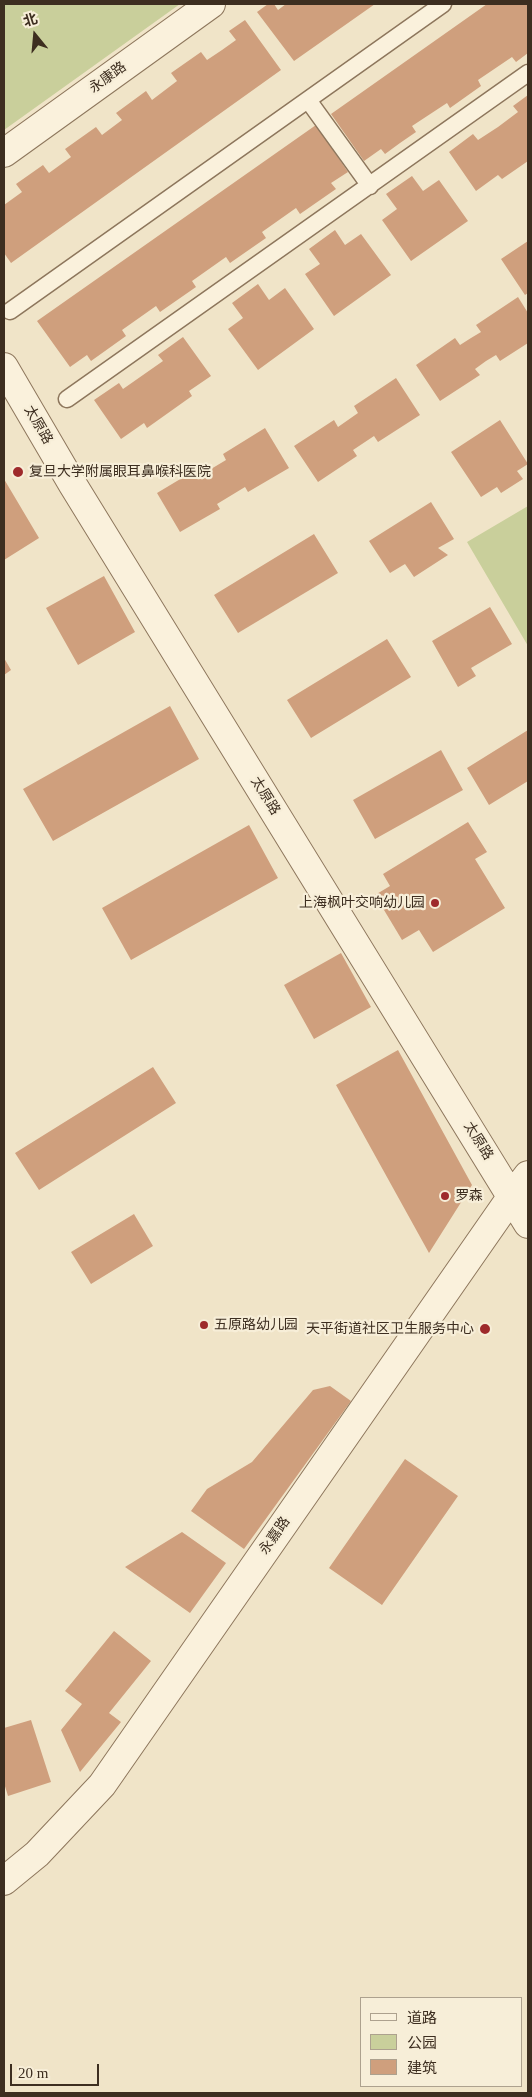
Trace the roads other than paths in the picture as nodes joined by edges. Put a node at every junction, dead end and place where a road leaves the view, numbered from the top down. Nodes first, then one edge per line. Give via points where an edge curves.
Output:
1 (211, 4) edge
2 (443, 4) edge
3 (528, 73) edge
4 (308, 100) junction
5 (4, 153) edge
6 (370, 186) junction
7 (10, 311) dead end
8 (4, 367) edge
9 (67, 399) dead end
10 (520, 1185) edge
11 (528, 1224) edge
12 (4, 1881) edge

1 - 5 street, 永康路
2 - 4 lane
3 - 6 lane
4 - 6 lane
4 - 7 lane
6 - 9 lane
8 - 10 street, 太原路 via 73,485
10 - 11 street, 太原路
10 - 12 street, 永嘉路 via 102,1785 37,1854

